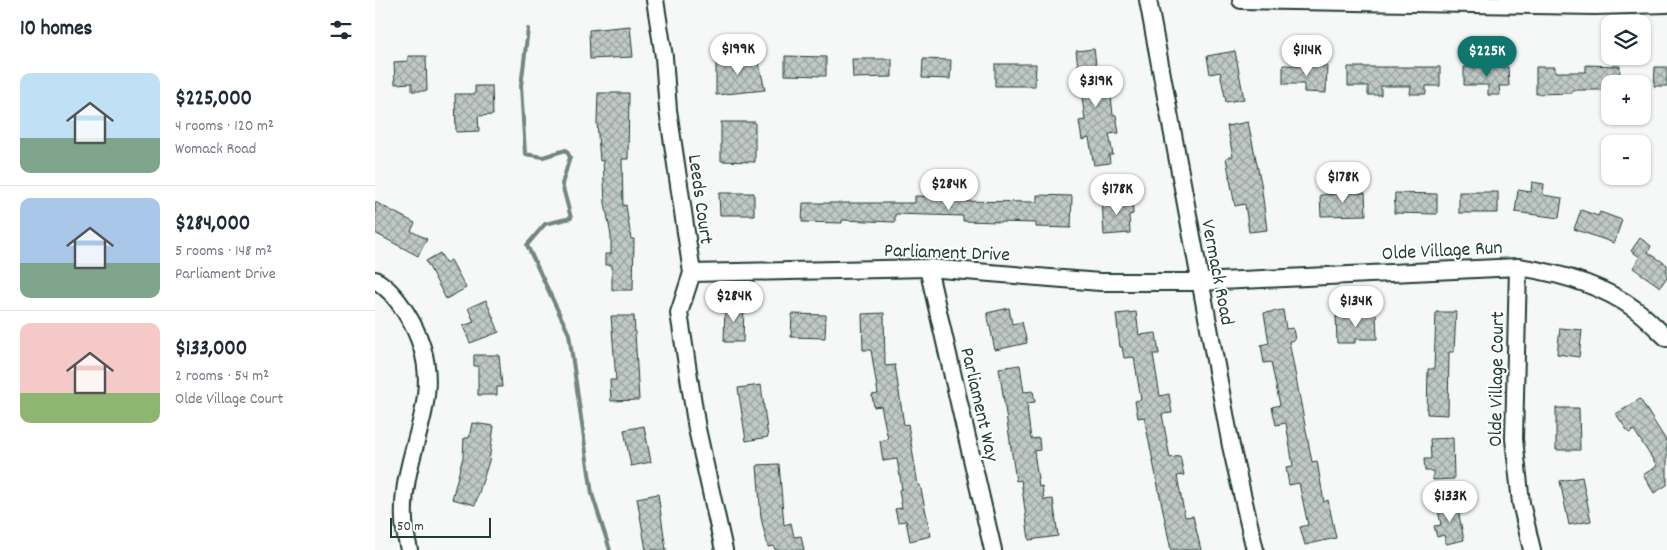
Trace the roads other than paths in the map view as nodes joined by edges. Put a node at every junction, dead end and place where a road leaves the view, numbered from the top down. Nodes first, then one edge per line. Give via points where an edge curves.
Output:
1 (655, 0) edge
2 (1148, 0) edge
3 (1241, 0) edge
4 (1348, 1) edge
5 (1667, 4) edge
6 (1518, 267) junction
7 (928, 268) junction
8 (692, 274) junction
9 (375, 280) edge
10 (1199, 282) junction
11 (1667, 338) edge
12 (409, 550) edge
13 (724, 550) edge
14 (993, 550) edge
15 (1255, 550) edge
16 (1532, 550) edge

1 - 8 street, Leeds Court
2 - 10 street, Vermack Road
3 - 4 street
4 - 5 street via 1595,6
6 - 10 street, Olde Village Run
6 - 11 street, Olde Village Run via 1550,272 1591,286 1636,310
6 - 16 street, Olde Village Court via 1513,439 1521,503
7 - 8 street, Parliament Drive
7 - 10 street, Parliament Drive via 1100,282
7 - 14 street, Parliament Way
8 - 13 street, Leeds Court via 679,313 697,429
9 - 12 street via 398,300 413,323 423,350 428,378 426,406 407,489 404,519
10 - 15 street, Vermack Road

